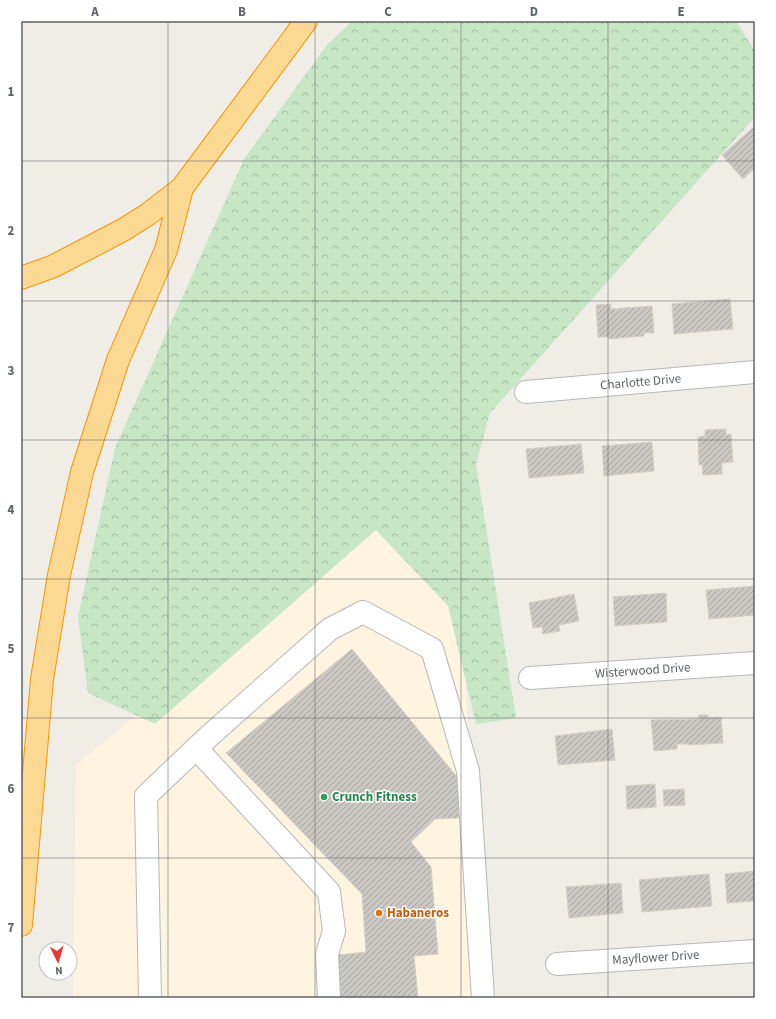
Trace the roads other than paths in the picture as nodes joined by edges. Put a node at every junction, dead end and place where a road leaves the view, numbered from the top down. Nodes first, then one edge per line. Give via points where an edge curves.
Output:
1 (306, 21) edge
2 (182, 188) junction
3 (21, 278) edge
4 (755, 372) edge
5 (526, 392) dead end
6 (755, 663) edge
7 (530, 678) dead end
8 (196, 748) junction
9 (21, 925) edge
10 (755, 951) edge
11 (557, 964) dead end
12 (150, 998) edge
13 (329, 998) edge
14 (482, 998) edge

1 - 2 highway
2 - 3 highway via 123,230 54,266
2 - 9 highway via 166,250 118,360 82,472 59,575 42,679
4 - 5 street, Charlotte Drive
6 - 7 street, Wisterwood Drive
8 - 12 street via 146,796
8 - 13 street via 329,892 334,930 327,954
8 - 14 street via 330,628 363,612 432,649 468,771
10 - 11 street, Mayflower Drive

